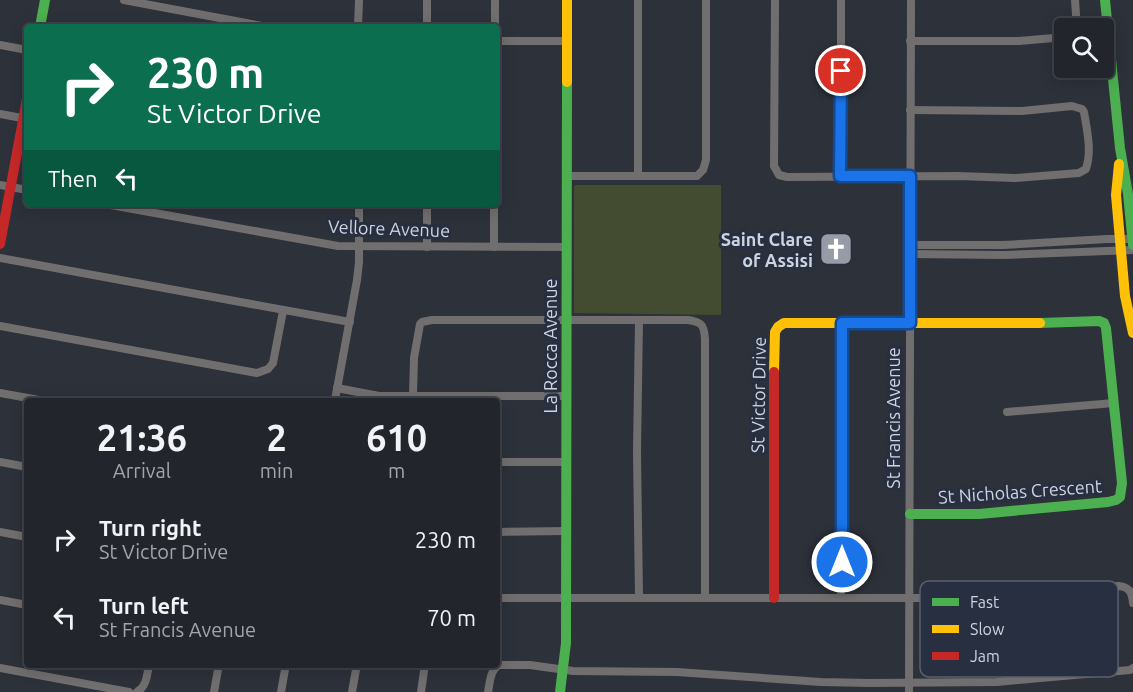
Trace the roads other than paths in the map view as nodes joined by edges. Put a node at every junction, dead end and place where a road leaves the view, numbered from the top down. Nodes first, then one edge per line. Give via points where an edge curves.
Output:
1 (45, 0) edge
2 (124, 0) edge
3 (358, 0) edge
4 (427, 0) edge
5 (495, 0) edge
6 (567, 0) edge
7 (638, 0) edge
8 (706, 0) edge
9 (775, 0) edge
10 (841, 0) edge
11 (910, 0) edge
12 (1075, 0) edge
13 (1105, 0) edge
14 (1076, 18) edge
15 (41, 24) edge
16 (251, 24) edge
17 (358, 24) edge
18 (427, 24) edge
19 (495, 24) edge
20 (1054, 38) edge
21 (500, 40) edge
22 (567, 41) junction
23 (910, 41) junction
24 (0, 45) edge
25 (24, 49) edge
26 (910, 110) junction
27 (0, 114) edge
28 (24, 118) edge
29 (24, 121) edge
30 (1120, 148) junction
31 (567, 176) junction
32 (638, 176) junction
33 (840, 176) junction
34 (910, 176) junction
35 (5, 186) edge
36 (24, 189) edge
37 (122, 207) edge
38 (359, 207) edge
39 (427, 207) edge
40 (494, 207) edge
41 (1133, 239) edge
42 (0, 244) edge
43 (1121, 245) junction
44 (359, 247) junction
45 (427, 247) junction
46 (494, 247) junction
47 (567, 247) junction
48 (1133, 248) edge
49 (910, 250) junction
50 (0, 258) edge
51 (283, 310) junction
52 (566, 320) junction
53 (639, 320) junction
54 (350, 322) junction
55 (842, 323) junction
56 (910, 323) junction
57 (0, 326) edge
58 (1133, 331) edge
59 (338, 388) junction
60 (0, 393) edge
61 (413, 396) junction
62 (566, 396) junction
63 (28, 398) edge
64 (336, 398) edge
65 (1114, 403) junction
66 (1007, 412) dead end
67 (0, 462) edge
68 (500, 462) edge
69 (566, 462) junction
70 (24, 466) edge
71 (910, 514) junction
72 (566, 531) junction
73 (0, 532) edge
74 (500, 532) edge
75 (24, 536) edge
76 (1118, 586) edge
77 (774, 597) junction
78 (500, 598) edge
79 (566, 598) junction
80 (639, 598) junction
81 (705, 598) junction
82 (842, 598) junction
83 (909, 598) junction
84 (920, 598) edge
85 (0, 600) edge
86 (1133, 603) edge
87 (24, 604) edge
88 (500, 665) edge
89 (0, 668) edge
90 (148, 668) edge
91 (218, 668) edge
92 (285, 668) edge
93 (356, 668) edge
94 (424, 668) edge
95 (494, 668) edge
96 (1133, 668) edge
97 (564, 670) junction
98 (1118, 671) edge
99 (1052, 677) edge
100 (909, 687) edge
101 (129, 692) edge
102 (137, 692) edge
103 (214, 692) edge
104 (281, 692) edge
105 (352, 692) edge
106 (421, 692) edge
107 (488, 692) edge
108 (560, 692) edge

1 - 15 street
2 - 16 street
3 - 17 street
4 - 18 street
5 - 19 street
6 - 22 street, La Rocca Avenue
7 - 32 street
8 - 32 street via 703,170 697,176
9 - 33 street via 774,166 779,175 787,177
10 - 33 street
11 - 23 street, St Francis Avenue
12 - 14 street
13 - 30 street
20 - 23 street
21 - 22 street
22 - 31 street, La Rocca Avenue
23 - 26 street, St Francis Avenue
24 - 25 street
26 - 34 street, St Francis Avenue
26 - 34 street via 1022,111 1072,106 1084,112 1088,139 1088,162 1079,173 1015,178
27 - 28 street
29 - 35 street
30 - 41 street
30 - 43 street via 1116,195
31 - 32 street
31 - 47 street, La Rocca Avenue
33 - 34 street
34 - 49 street, St Francis Avenue
35 - 36 street
35 - 42 street
37 - 44 street, Vellore Avenue
38 - 44 street
39 - 45 street
40 - 46 street
41 - 43 street
41 - 48 street
43 - 48 street
43 - 49 street
43 - 58 street via 1125,296
44 - 45 street, Vellore Avenue
44 - 54 street
45 - 46 street, Vellore Avenue
46 - 47 street, Vellore Avenue
47 - 52 street, La Rocca Avenue
49 - 56 street, St Francis Avenue
50 - 51 street
51 - 54 street
51 - 57 street via 273,363 257,373
52 - 53 street
52 - 61 street via 422,322 414,358
52 - 62 street, La Rocca Avenue
53 - 80 street
53 - 81 street via 696,321 704,331
54 - 59 street
55 - 56 street, St Victor Drive
55 - 77 street, St Victor Drive via 784,323 775,329
55 - 82 street
56 - 65 street, St Nicholas Crescent via 1099,321 1106,328
56 - 71 street, St Francis Avenue
59 - 61 street via 379,396
59 - 64 street
60 - 63 street
61 - 62 street
62 - 69 street, La Rocca Avenue
65 - 66 street
65 - 71 street, St Nicholas Crescent via 1122,489 1116,500 979,514
67 - 70 street
68 - 69 street
69 - 72 street, La Rocca Avenue
71 - 83 street, St Francis Avenue
72 - 74 street
72 - 79 street, La Rocca Avenue
73 - 75 street
76 - 86 street via 1130,590
77 - 81 street
77 - 82 street
78 - 79 street
79 - 80 street
79 - 97 street, La Rocca Avenue
80 - 81 street
82 - 83 street
83 - 84 street
83 - 100 street, St Francis Avenue
85 - 87 street
88 - 97 street
89 - 101 street
90 - 102 street via 143,688
91 - 103 street
92 - 104 street
93 - 105 street
94 - 106 street
95 - 107 street
96 - 98 street
97 - 100 street via 677,672
97 - 108 street, La Rocca Avenue
99 - 100 street

